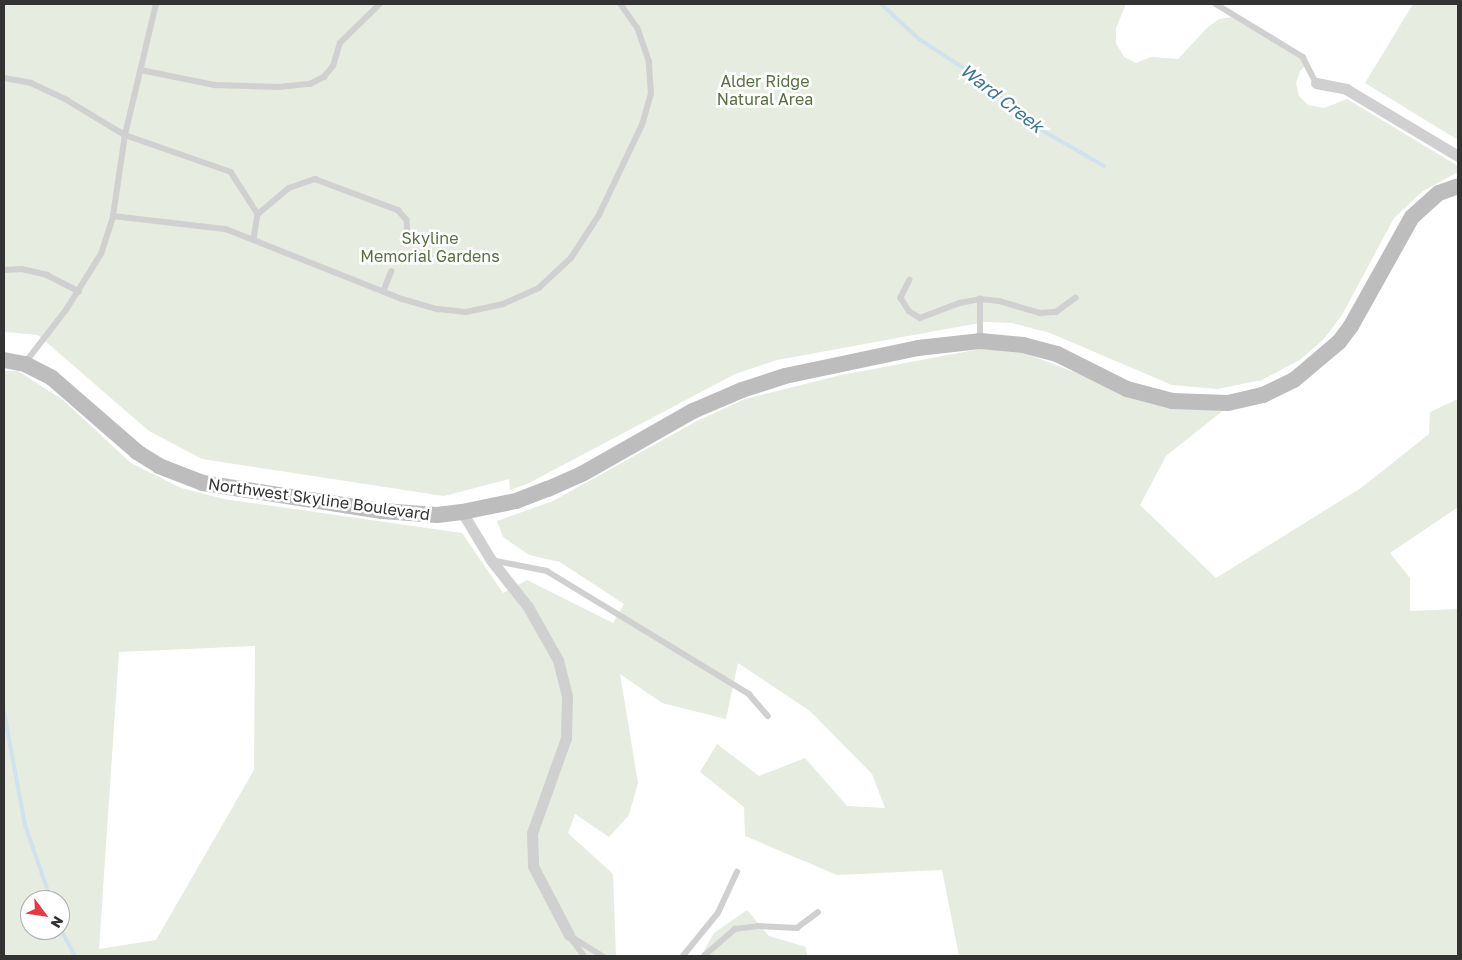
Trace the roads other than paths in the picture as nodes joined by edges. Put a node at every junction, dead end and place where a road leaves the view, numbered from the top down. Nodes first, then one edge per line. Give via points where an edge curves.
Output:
1 (156, 4) edge
2 (380, 4) edge
3 (620, 4) edge
4 (1216, 4) edge
5 (141, 70) junction
6 (4, 78) edge
7 (1316, 83) joint
8 (125, 135) junction
9 (1458, 156) edge
10 (1458, 186) edge
11 (258, 214) junction
12 (113, 216) junction
13 (408, 233) dead end
14 (254, 240) junction
15 (4, 270) edge
16 (391, 272) dead end
17 (910, 280) dead end
18 (79, 291) junction
19 (383, 292) junction
20 (1074, 298) dead end
21 (980, 299) junction
22 (980, 341) junction
23 (4, 360) edge
24 (25, 364) junction
25 (462, 512) junction
26 (492, 560) junction
27 (768, 716) dead end
28 (737, 872) dead end
29 (818, 912) dead end
30 (569, 935) junction
31 (584, 956) edge
32 (604, 956) edge
33 (682, 956) edge
34 (704, 956) edge

1 - 5 lane
2 - 5 lane via 340,43 333,66 324,77 310,84 279,87 215,85
3 - 19 lane via 637,28 649,62 651,94 642,125 599,215 571,258 539,288 503,304 466,312 438,309
4 - 7 lane via 1303,57
5 - 8 lane
6 - 8 lane via 31,84 67,100
7 - 9 street via 1346,89
8 - 11 lane via 231,172
8 - 12 lane
10 - 22 main road, Northwest Skyline Boulevard via 1439,193 1412,217 1339,342 1294,380 1263,395 1228,403 1149,397 1048,352 1006,342
11 - 13 lane via 289,188 315,179 398,210 407,220
11 - 14 lane
12 - 14 lane via 226,230
12 - 18 lane via 101,254
14 - 19 lane
15 - 18 lane via 22,269 48,275
16 - 19 lane
17 - 21 lane via 901,298 909,311 920,318 960,302
18 - 24 lane
20 - 21 lane via 1056,312 1040,313 1000,301
21 - 22 lane
22 - 25 main road, Northwest Skyline Boulevard via 918,348 785,376 693,411 582,474 548,489 516,501
23 - 24 main road, Northwest Skyline Boulevard
24 - 25 main road, Northwest Skyline Boulevard via 52,378 137,452 188,478 226,488 382,511 437,515
25 - 26 street
26 - 27 lane via 547,570 749,694
26 - 30 street via 528,607 558,660 567,697 566,738 532,833 533,866
28 - 33 lane via 718,914
29 - 34 lane via 797,928 758,926 735,929
30 - 31 lane
30 - 32 lane

